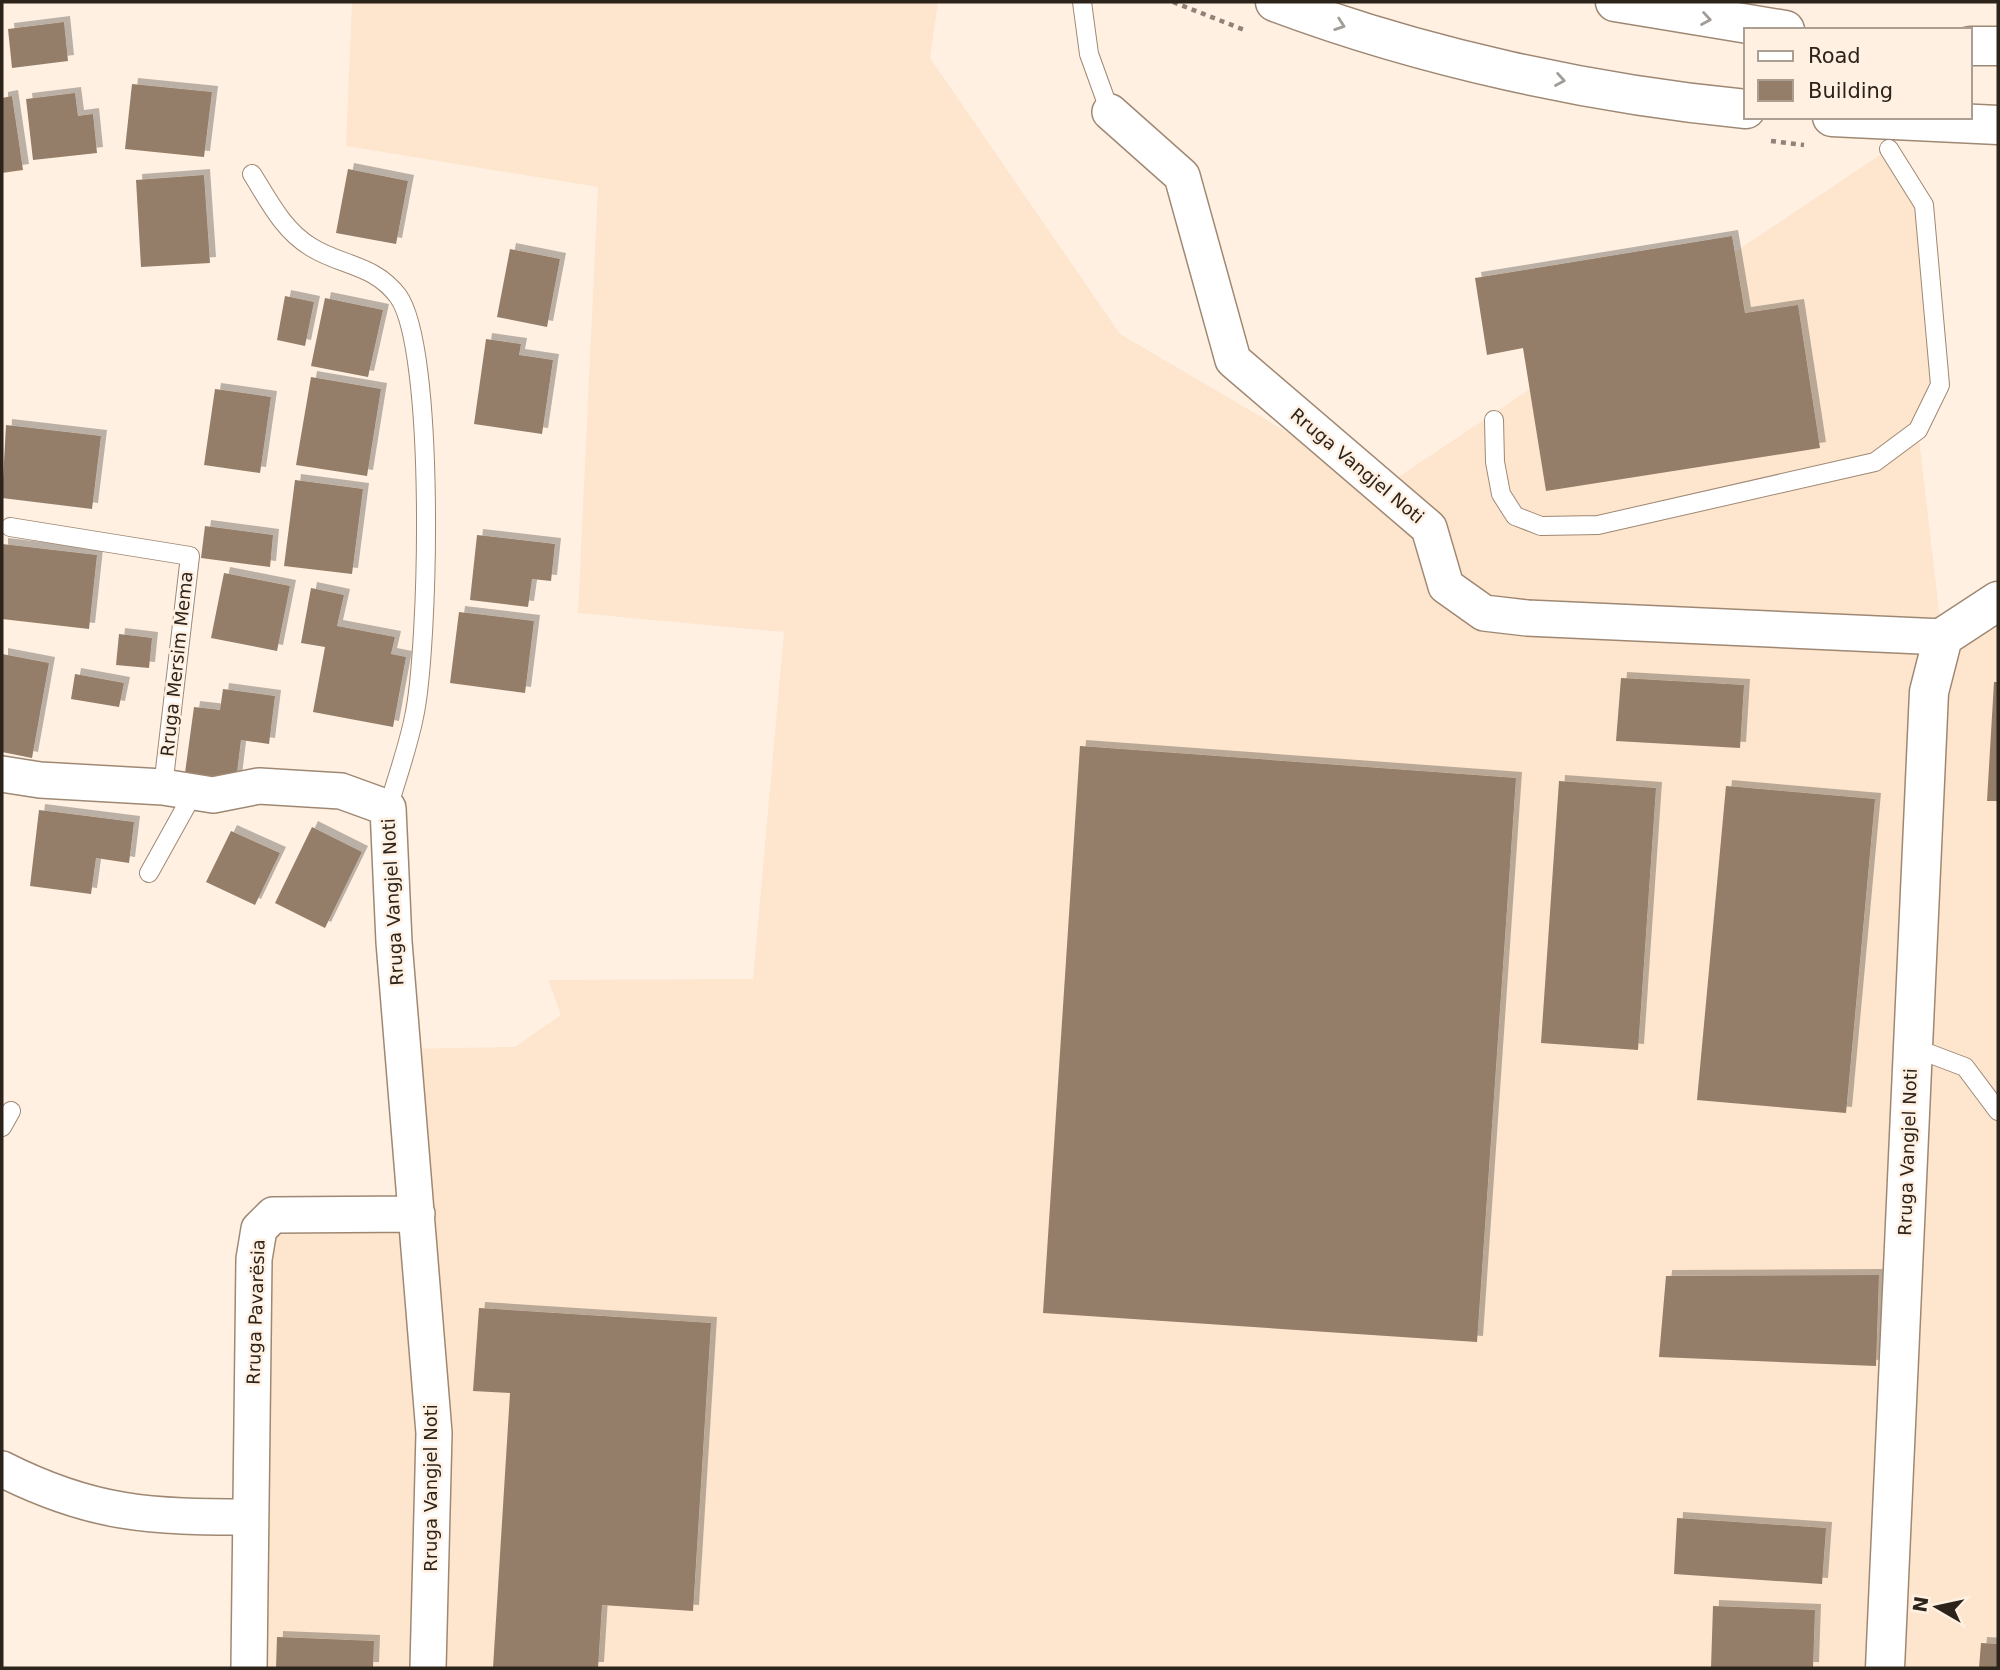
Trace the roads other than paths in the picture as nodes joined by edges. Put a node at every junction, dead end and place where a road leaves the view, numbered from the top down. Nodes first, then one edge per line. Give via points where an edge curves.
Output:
1 (1082, 2) edge
2 (1275, 2) edge
3 (1615, 2) edge
4 (1773, 28) edge
5 (1972, 46) edge
6 (1998, 46) edge
7 (1744, 109) edge
8 (1110, 113) joint
9 (1874, 119) edge
10 (1998, 125) edge
11 (1889, 149) dead end
12 (252, 174) dead end
13 (1494, 420) dead end
14 (10, 527) dead end
15 (1998, 601) edge
16 (1942, 637) junction
17 (2, 774) edge
18 (179, 789) junction
19 (388, 808) junction
20 (149, 873) dead end
21 (1912, 1047) junction
22 (1998, 1111) edge
23 (417, 1214) junction
24 (2, 1469) edge
25 (250, 1517) junction
26 (248, 1668) edge
27 (428, 1668) edge
28 (1885, 1668) edge

1 - 8 lane via 1089,54
2 -> 7 main road via 1370,35 1481,64
3 -> 4 main road
5 - 6 main road
8 - 16 street, Rruga Vangjel Noti via 1182,176 1233,360 1430,528 1446,586 1484,613
9 - 10 main road
11 - 13 lane via 1924,205 1940,384 1918,430 1875,462 1598,525 1541,526 1515,516 1502,494 1495,462
12 - 19 lane, Rruga Vangjel Noti via 282,223 312,248 374,274 398,297 415,341 423,429 425,626 415,716
14 - 18 lane, Rruga Mersim Mema via 190,555
15 - 16 main road
16 - 21 main road, Rruga Vangjel Noti via 1929,692
17 - 18 street
18 - 19 street via 213,795 258,786 341,790
18 - 20 lane
19 - 23 street, Rruga Vangjel Noti via 394,942
21 - 22 lane via 1965,1067
21 - 28 main road, Rruga Vangjel Noti
23 - 25 street, Rruga Pavarësia via 273,1215 259,1229 254,1258
23 - 27 street, Rruga Vangjel Noti via 434,1433
24 - 25 street via 67,1498 109,1510 165,1517
25 - 26 street, Rruga Pavarësia

